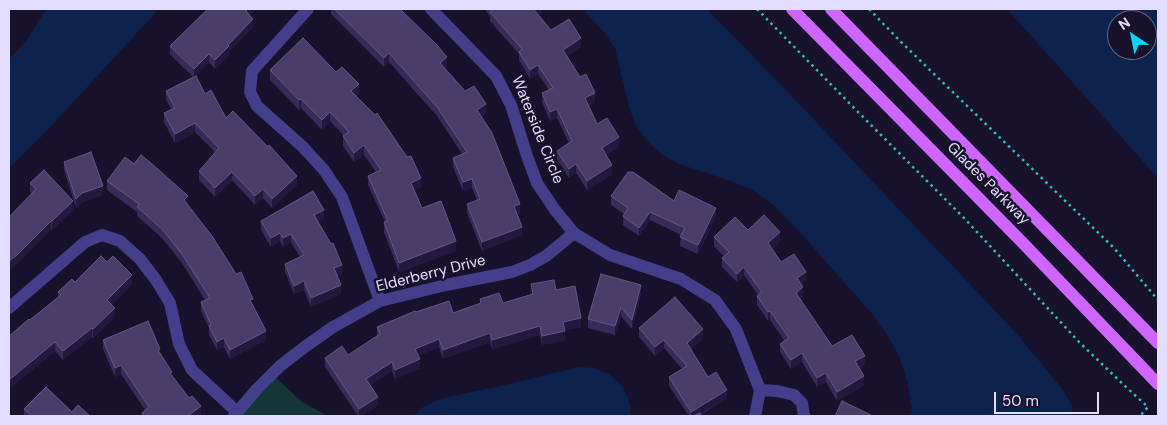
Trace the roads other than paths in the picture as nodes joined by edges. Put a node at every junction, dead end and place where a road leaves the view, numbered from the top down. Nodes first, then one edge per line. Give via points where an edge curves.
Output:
1 (308, 9) edge
2 (431, 9) edge
3 (792, 9) edge
4 (831, 9) edge
5 (574, 233) junction
6 (380, 301) junction
7 (9, 308) edge
8 (1158, 343) edge
9 (1158, 384) edge
10 (760, 390) junction
11 (235, 414) edge
12 (755, 416) edge
13 (804, 416) edge

1 - 6 street via 252,71 250,92 257,106 324,170 342,197
2 - 5 street, Waterside Circle via 496,76 511,105 538,183
3 - 9 main road, Glades Parkway via 1020,239
4 - 8 main road, Glades Parkway
5 - 6 street, Elderberry Drive via 546,256 512,272
5 - 10 street, Waterside Circle via 610,255 681,279 715,300 736,329
6 - 11 street, Elderberry Drive via 333,327 280,366
7 - 11 street via 85,242 102,235 120,241 140,258 170,303 179,344 192,370
10 - 12 street
10 - 13 street via 794,394 802,403

